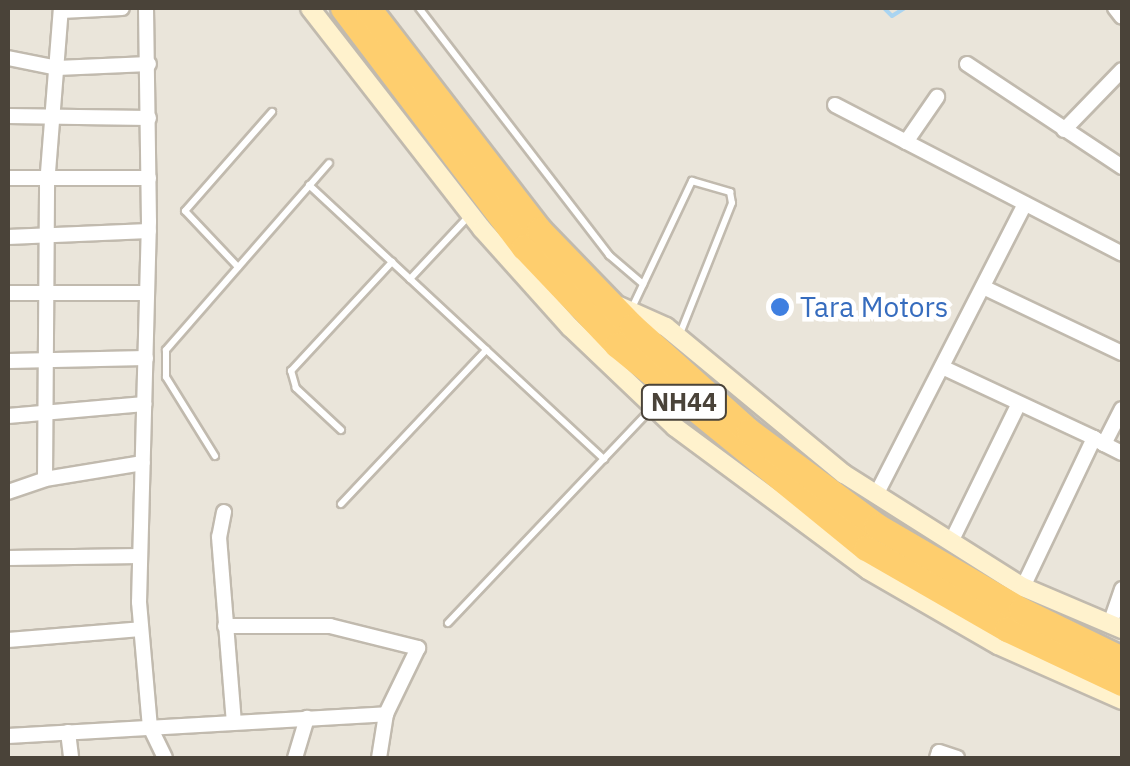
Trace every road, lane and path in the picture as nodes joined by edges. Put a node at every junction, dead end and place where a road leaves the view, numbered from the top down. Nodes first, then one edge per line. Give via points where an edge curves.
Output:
1 (122, 8) edge
2 (146, 8) edge
3 (310, 8) edge
4 (343, 8) edge
5 (368, 8) edge
6 (420, 8) edge
7 (1115, 8) edge
8 (61, 9) edge
9 (1122, 17) edge
10 (8, 58) edge
11 (149, 64) junction
12 (968, 64) dead end
13 (57, 68) junction
14 (1122, 70) edge
15 (937, 97) dead end
16 (835, 105) dead end
17 (272, 112) dead end
18 (8, 116) edge
19 (53, 117) junction
20 (149, 118) junction
21 (1064, 130) junction
22 (906, 142) junction
23 (329, 163) dead end
24 (1122, 166) edge
25 (8, 178) edge
26 (48, 178) junction
27 (149, 178) junction
28 (309, 185) junction
29 (1026, 204) junction
30 (470, 214) junction
31 (149, 231) junction
32 (8, 237) edge
33 (46, 238) junction
34 (1122, 254) edge
35 (392, 262) junction
36 (238, 267) junction
37 (410, 279) junction
38 (643, 284) junction
39 (983, 287) junction
40 (148, 293) junction
41 (8, 294) edge
42 (45, 295) junction
43 (606, 299) junction
44 (630, 311) junction
45 (678, 338) junction
46 (486, 350) junction
47 (1122, 354) edge
48 (146, 358) junction
49 (8, 362) edge
50 (44, 364) junction
51 (942, 367) junction
52 (144, 404) junction
53 (1018, 405) junction
54 (653, 406) junction
55 (1122, 409) edge
56 (44, 415) junction
57 (8, 416) edge
58 (341, 430) dead end
59 (1099, 441) junction
60 (1122, 453) edge
61 (215, 456) dead end
62 (604, 459) junction
63 (143, 463) junction
64 (45, 479) junction
65 (8, 492) edge
66 (876, 494) junction
67 (341, 504) dead end
68 (224, 512) dead end
69 (951, 542) junction
70 (140, 556) junction
71 (8, 558) edge
72 (1023, 587) junction
73 (1122, 589) edge
74 (448, 624) dead end
75 (225, 626) junction
76 (1116, 626) edge
77 (142, 629) junction
78 (8, 640) edge
79 (1122, 659) edge
80 (1122, 683) edge
81 (1122, 700) edge
82 (386, 714) junction
83 (307, 718) junction
84 (234, 722) junction
85 (150, 727) junction
86 (68, 732) junction
87 (8, 736) edge
88 (70, 758) edge
89 (165, 758) edge
90 (295, 758) edge
91 (379, 758) edge
92 (937, 758) edge
93 (957, 758) edge

1 - 8 street
2 - 11 street
3 - 30 street
4 - 80 highway, NH44 via 524,246 617,345 866,548
5 - 43 highway, NH44 via 539,230
6 - 38 lane via 609,255
7 - 9 street
8 - 13 street
10 - 13 street
11 - 13 street
11 - 20 street
12 - 21 street
13 - 19 street
14 - 21 street
15 - 22 street
16 - 22 street
17 - 36 lane via 185,211
18 - 19 street
19 - 20 street
19 - 26 street
20 - 27 street
21 - 24 street
22 - 29 street
23 - 28 lane
25 - 26 street
26 - 27 street
26 - 33 street
27 - 31 street
28 - 35 lane
28 - 36 lane
29 - 34 street
29 - 39 street
30 - 37 lane
30 - 54 street via 570,328
31 - 33 street
31 - 40 street
32 - 33 street
33 - 42 street
35 - 37 lane
35 - 58 lane via 291,370 296,388
36 - 61 lane via 163,360 166,378
37 - 46 lane
38 - 44 lane
38 - 45 lane via 692,181 730,192 732,203
39 - 47 street
39 - 51 street
40 - 42 street
40 - 48 street
41 - 42 street
42 - 50 street
43 - 44 street
43 - 79 highway, NH44 via 749,430 877,526
44 - 45 street
45 - 66 street
46 - 62 lane
46 - 67 lane
48 - 50 street
48 - 52 street
49 - 50 street
50 - 56 street
51 - 53 street
51 - 66 street
52 - 56 street
52 - 63 street
53 - 59 street
53 - 69 street
54 - 62 lane
54 - 81 street via 868,570 998,645
55 - 59 street
56 - 57 street
56 - 64 street
59 - 60 street
59 - 72 street
62 - 74 lane
63 - 64 street
63 - 70 street
64 - 65 street
66 - 69 street
68 - 75 street
69 - 72 street
70 - 71 street
70 - 77 street
72 - 76 street
73 - 76 street
75 - 82 street via 330,626 418,648
75 - 84 street
77 - 78 street
77 - 85 street
82 - 83 street
82 - 91 street
83 - 84 street
83 - 90 street
84 - 85 street
85 - 86 street
85 - 89 street
86 - 87 street
86 - 88 street
92 - 93 street via 939,752

